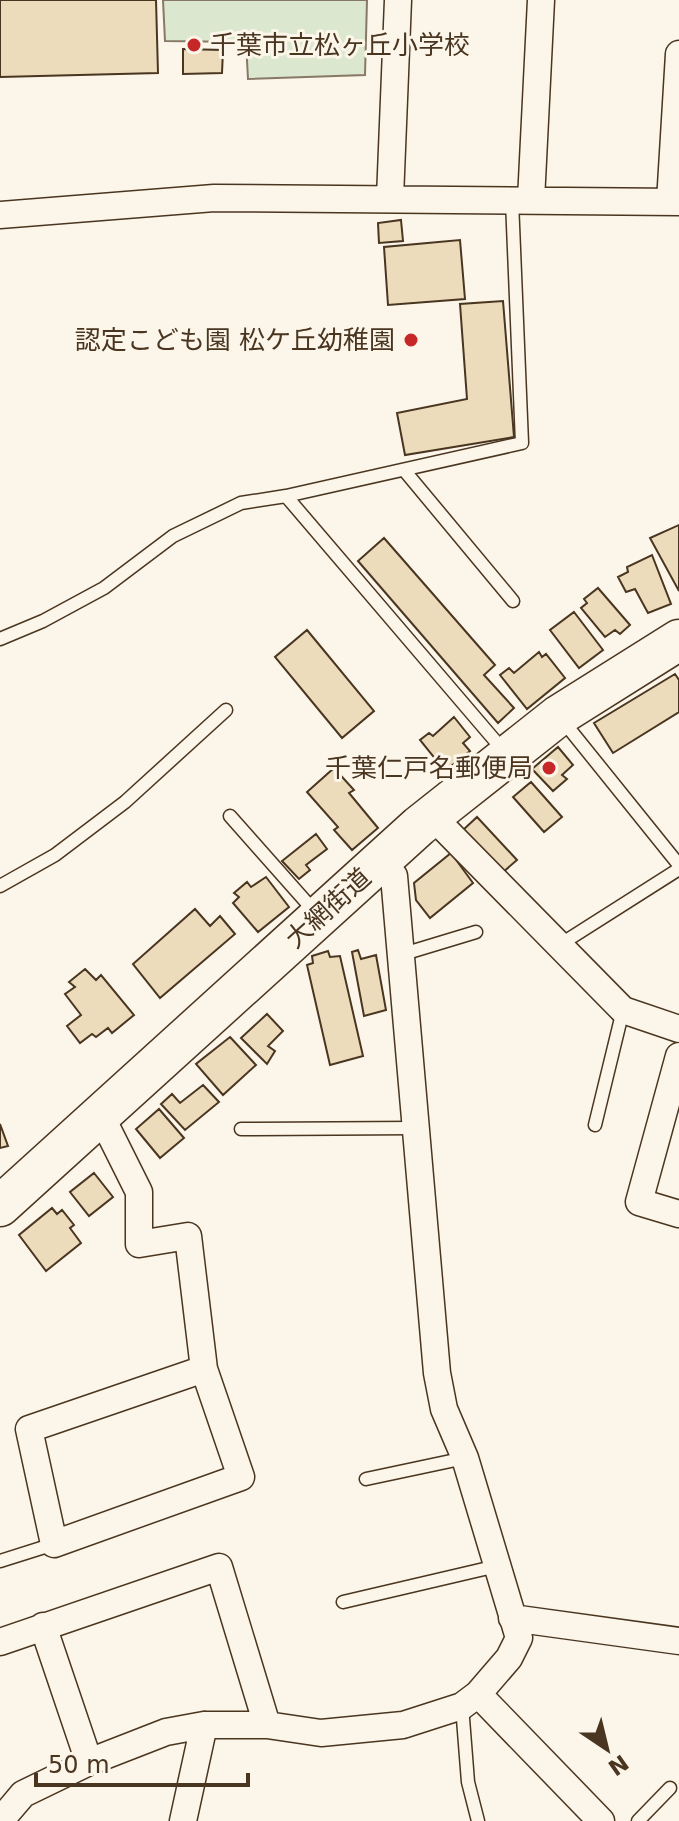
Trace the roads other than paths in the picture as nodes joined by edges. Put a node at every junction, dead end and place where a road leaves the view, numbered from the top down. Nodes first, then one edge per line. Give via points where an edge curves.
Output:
1 (398, 0) edge
2 (541, 0) edge
3 (679, 54) edge
4 (390, 198) junction
5 (522, 201) junction
6 (675, 202) edge
7 (0, 215) edge
8 (404, 470) junction
9 (286, 496) junction
10 (513, 601) dead end
11 (0, 639) edge
12 (679, 640) edge
13 (226, 710) dead end
14 (558, 716) junction
15 (497, 743) dead end
16 (230, 816) dead end
17 (432, 816) junction
18 (378, 863) junction
19 (679, 867) edge
20 (0, 886) edge
21 (319, 916) junction
22 (476, 932) dead end
23 (561, 944) junction
24 (400, 955) junction
25 (623, 1010) junction
26 (679, 1029) edge
27 (679, 1056) edge
28 (100, 1114) junction
29 (595, 1125) dead end
30 (416, 1128) junction
31 (241, 1129) dead end
32 (0, 1206) edge
33 (679, 1214) edge
34 (204, 1369) junction
35 (465, 1458) junction
36 (366, 1479) dead end
37 (54, 1544) junction
38 (0, 1561) edge
39 (497, 1566) junction
40 (343, 1602) dead end
41 (512, 1618) junction
42 (43, 1626) junction
43 (679, 1641) edge
44 (0, 1642) edge
45 (470, 1700) junction
46 (204, 1725) junction
47 (267, 1725) junction
48 (89, 1762) junction
49 (670, 1788) dead end
50 (0, 1821) edge
51 (183, 1821) edge
52 (478, 1821) edge
53 (601, 1821) edge
54 (638, 1821) edge

1 - 4 street
2 - 5 street
3 - 6 street
4 - 5 street
4 - 7 street via 214,198
5 - 6 street
5 - 8 lane via 522,443
8 - 9 lane
8 - 10 lane
9 - 11 lane via 241,503 186,529 104,588
9 - 15 lane
12 - 14 main road, 大網街道
13 - 20 lane via 125,802 55,855
14 - 17 main road, 大網街道
14 - 19 lane
16 - 21 lane
17 - 18 main road, 大網街道
17 - 23 street
18 - 21 main road, 大網街道
18 - 24 street via 394,876
19 - 23 lane
21 - 28 main road, 大網街道
22 - 24 lane
23 - 25 street
24 - 30 street
25 - 26 street
25 - 29 lane
27 - 33 street via 639,1202
28 - 32 main road, 大網街道
28 - 34 street via 139,1192 139,1244 188,1236
30 - 31 lane
30 - 35 street via 437,1373 444,1409
34 - 37 street via 29,1429
34 - 37 street via 241,1477
35 - 36 lane
35 - 39 street
37 - 38 lane
39 - 40 lane
39 - 41 street
41 - 43 street
41 - 45 street via 519,1638 509,1658
42 - 44 street
42 - 47 street via 219,1567
42 - 48 street
45 - 47 street via 403,1725 321,1733
45 - 52 lane via 468,1782
45 - 53 street
46 - 47 street
46 - 48 street via 166,1732
46 - 51 street
48 - 50 street via 23,1794
49 - 54 lane

